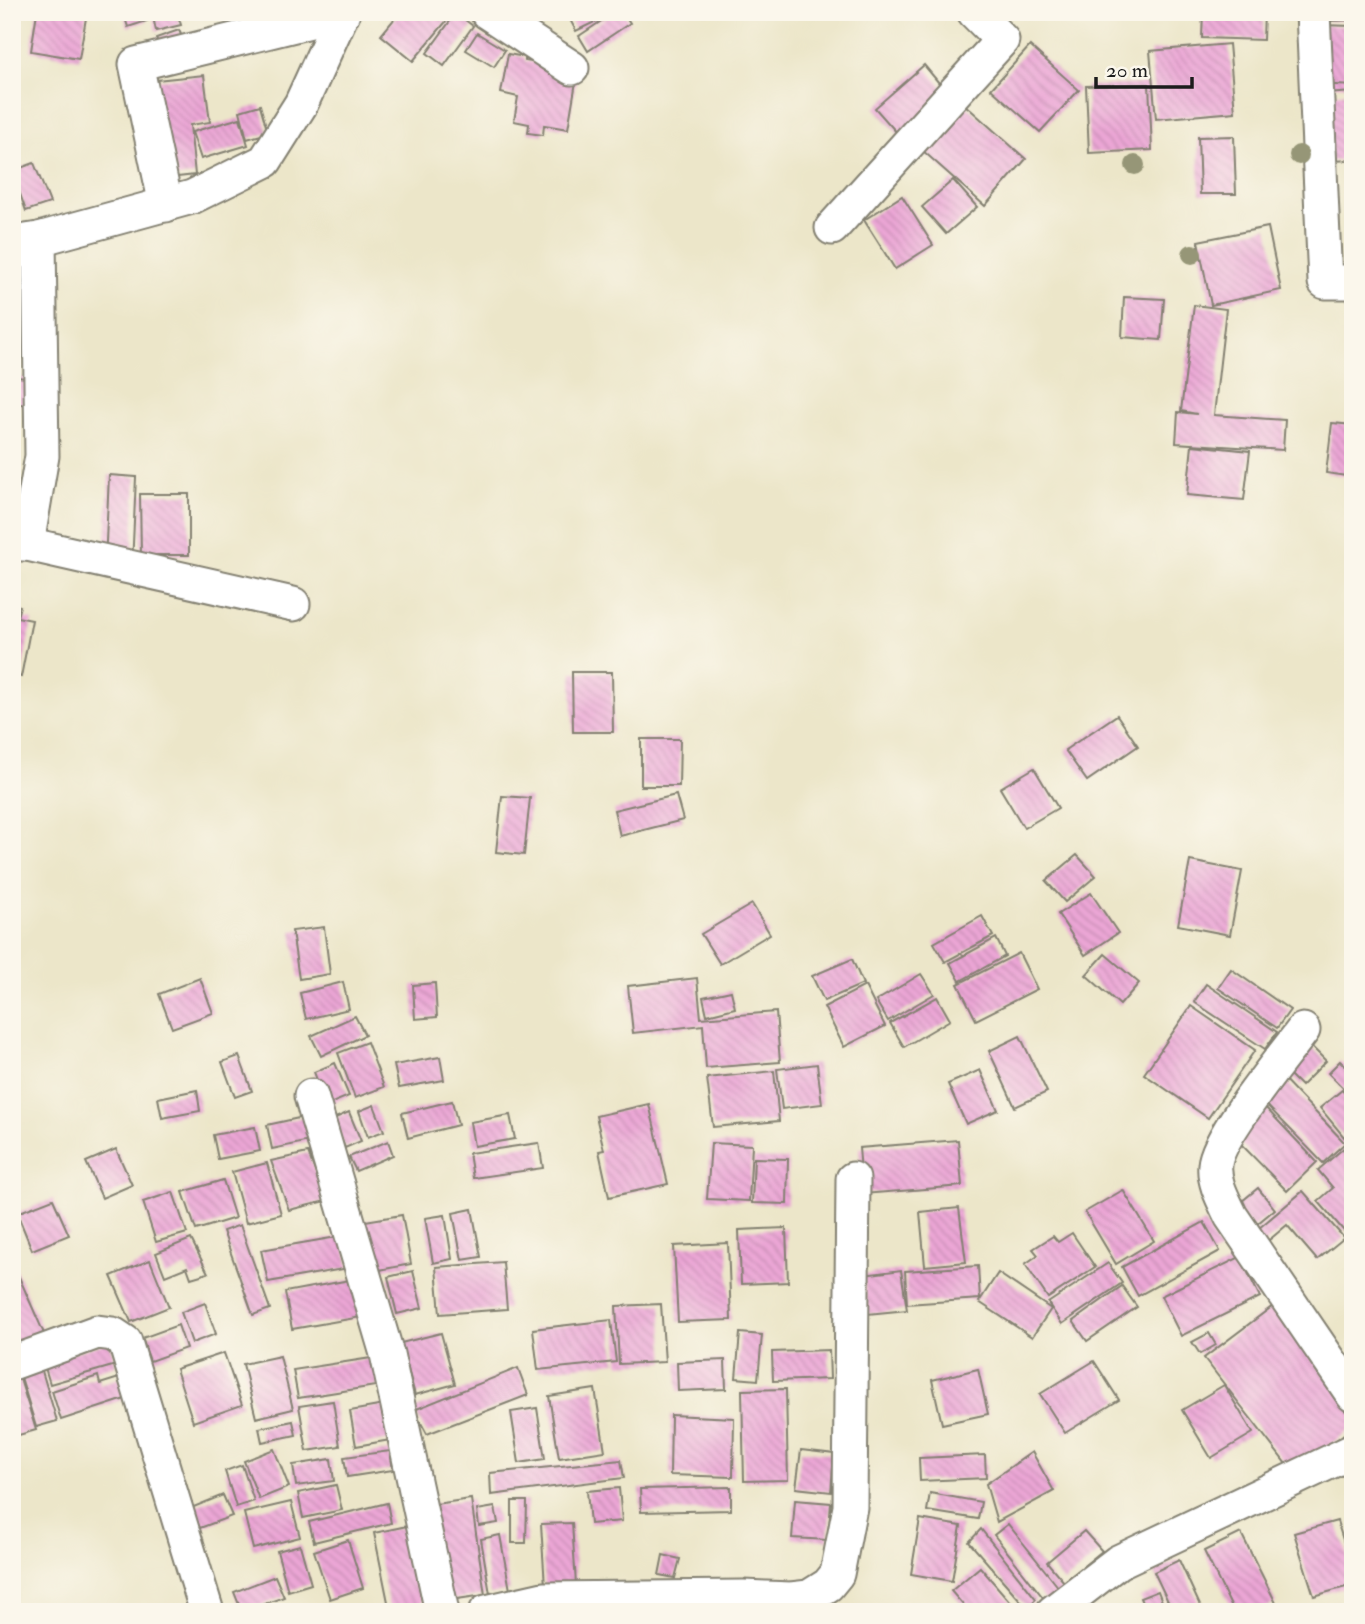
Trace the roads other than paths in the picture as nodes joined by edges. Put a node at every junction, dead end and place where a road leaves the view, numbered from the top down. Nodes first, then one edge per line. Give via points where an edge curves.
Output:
1 (487, 12) edge
2 (974, 12) edge
3 (1313, 12) edge
4 (343, 13) edge
5 (572, 68) dead end
6 (166, 205) junction
7 (832, 228) dead end
8 (26, 241) edge
9 (1353, 282) edge
10 (20, 544) edge
11 (293, 604) dead end
12 (1303, 1030) dead end
13 (311, 1096) dead end
14 (853, 1179) dead end
15 (12, 1363) edge
16 (1353, 1395) edge
17 (1353, 1451) edge
18 (207, 1612) edge
19 (442, 1612) edge
20 (486, 1612) edge
21 (1053, 1612) edge

1 - 5 street
2 - 7 street via 1002,40
3 - 9 street via 1325,282
4 - 6 street via 301,104 265,161
4 - 6 street via 136,64
6 - 8 street
8 - 10 street via 42,456
10 - 11 street
12 - 16 street via 1221,1142 1214,1166 1231,1216
13 - 19 street via 387,1354
14 - 20 street via 850,1507 837,1574 828,1585 809,1597 791,1599 543,1599
15 - 18 street via 97,1332 125,1342
17 - 21 street via 1118,1562

